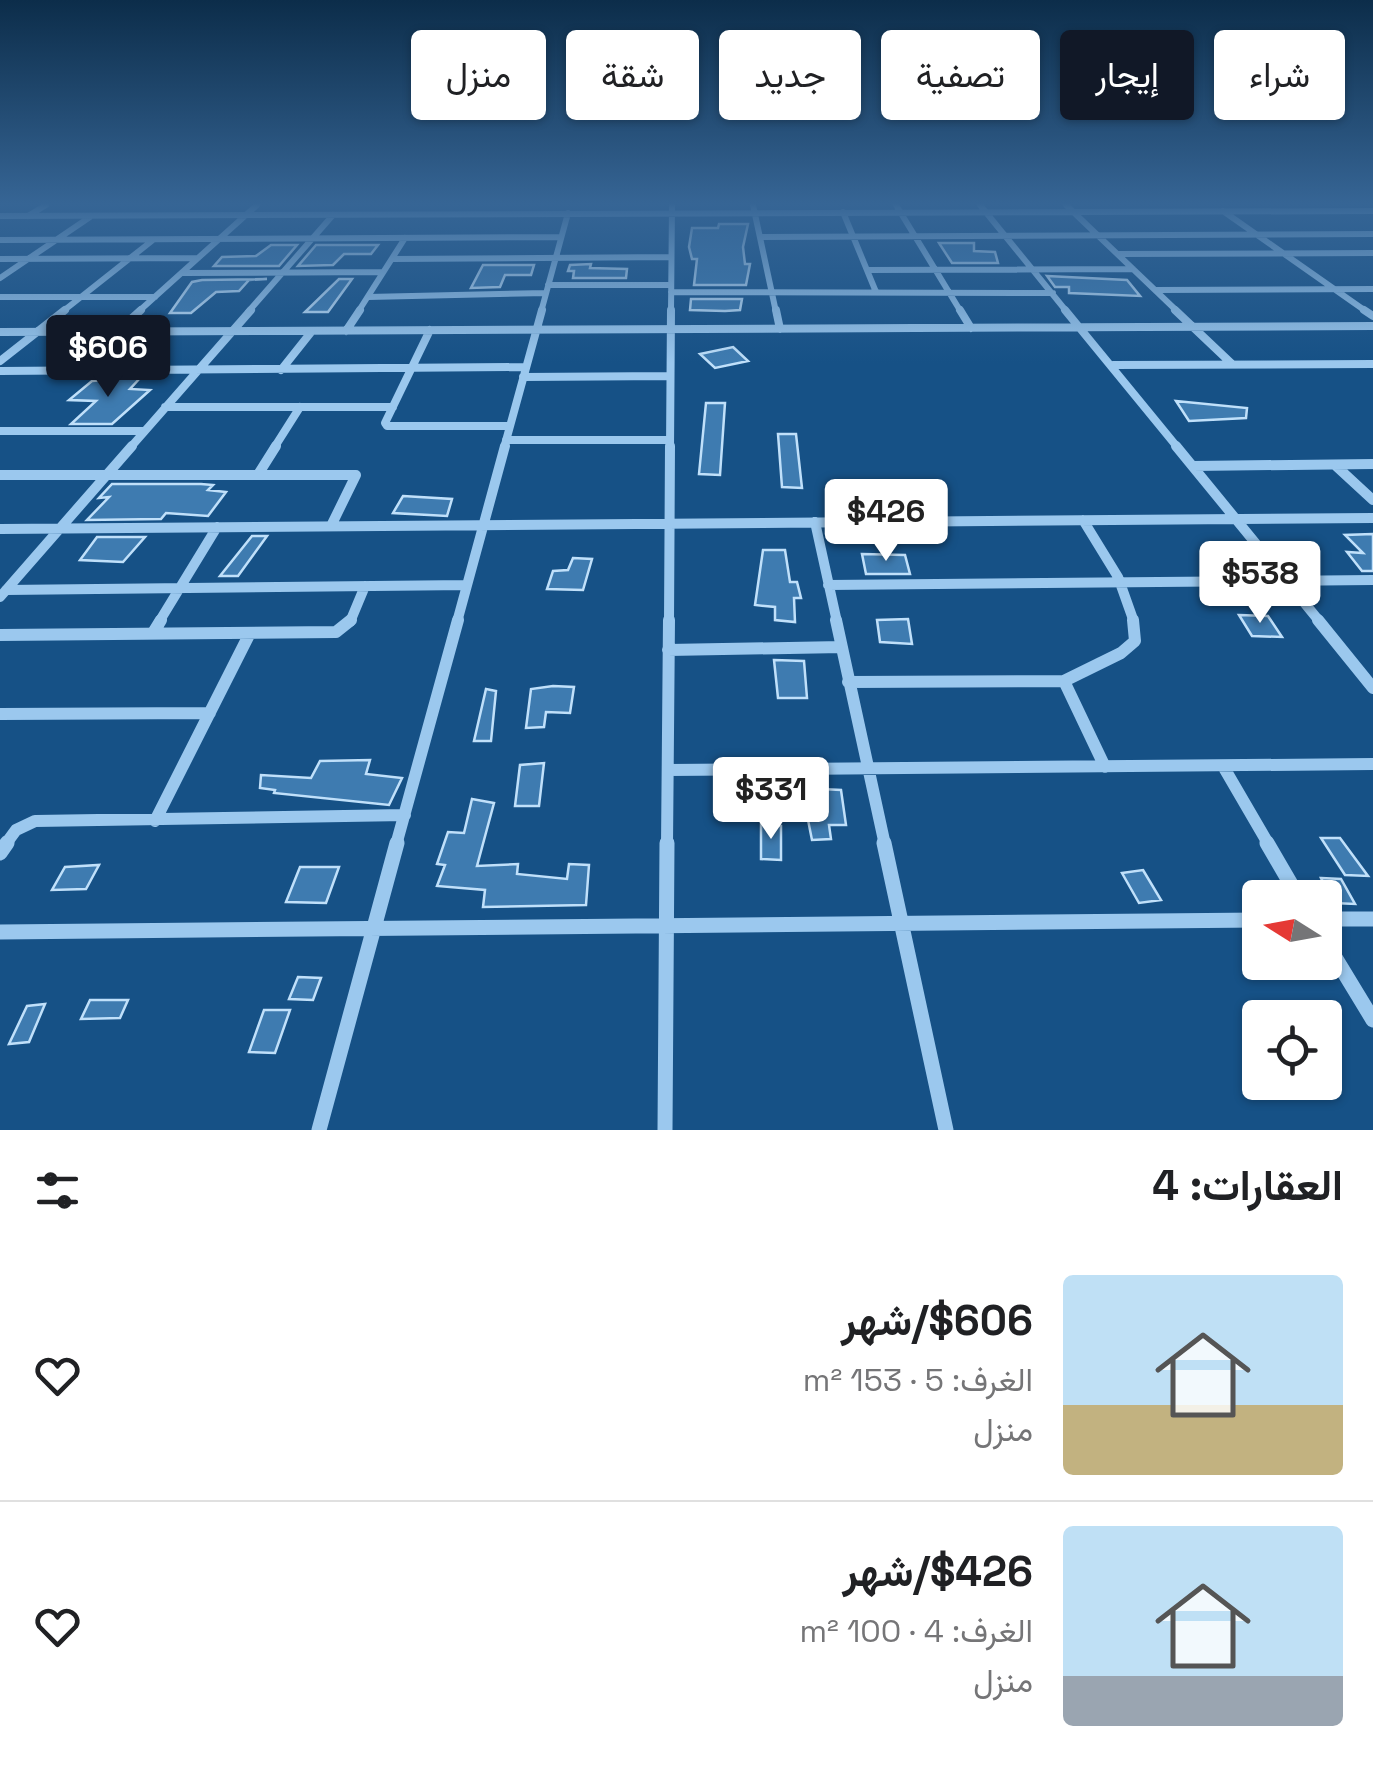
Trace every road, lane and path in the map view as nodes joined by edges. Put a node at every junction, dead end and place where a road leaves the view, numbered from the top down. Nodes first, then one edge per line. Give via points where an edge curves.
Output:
1 (671, 257) edge
2 (29, 258) junction
3 (130, 258) junction
4 (198, 258) joint
5 (295, 258) edge
6 (556, 258) junction
7 (587, 258) edge
8 (765, 258) edge
9 (862, 258) edge
10 (928, 258) edge
11 (1023, 258) edge
12 (1122, 258) edge
13 (1289, 258) edge
14 (0, 259) edge
15 (392, 259) joint
16 (867, 270) junction
17 (935, 270) junction
18 (1033, 270) junction
19 (1133, 270) junction
20 (383, 272) junction
21 (282, 273) junction
22 (181, 274) junction
23 (0, 278) edge
24 (547, 289) junction
25 (671, 289) junction
26 (1334, 289) junction
27 (1373, 289) edge
28 (1155, 290) junction
29 (772, 292) junction
30 (876, 292) junction
31 (949, 292) junction
32 (1053, 293) junction
33 (81, 296) junction
34 (368, 296) junction
35 (0, 297) edge
36 (156, 297) junction
37 (1373, 316) edge
38 (1373, 326) edge
39 (1194, 327) junction
40 (971, 328) junction
41 (1081, 328) junction
42 (780, 329) junction
43 (430, 330) junction
44 (536, 330) junction
45 (671, 330) junction
46 (232, 331) junction
47 (312, 331) junction
48 (346, 331) junction
49 (0, 332) edge
50 (36, 332) junction
51 (118, 332) junction
52 (0, 361) edge
53 (1232, 364) junction
54 (1373, 364) edge
55 (1114, 365) junction
56 (411, 368) junction
57 (281, 370) junction
58 (0, 371) edge
59 (74, 371) junction
60 (197, 371) junction
61 (525, 372) junction
62 (670, 376) junction
63 (165, 407) junction
64 (300, 407) junction
65 (392, 407) junction
66 (510, 426) junction
67 (144, 431) junction
68 (2, 433) edge
69 (506, 440) junction
70 (670, 440) junction
71 (1373, 464) edge
72 (1336, 465) junction
73 (1193, 466) junction
74 (259, 473) junction
75 (106, 474) junction
76 (0, 476) edge
77 (1373, 500) edge
78 (1236, 518) junction
79 (1373, 518) edge
80 (1083, 520) junction
81 (815, 522) junction
82 (670, 523) junction
83 (484, 525) junction
84 (331, 526) junction
85 (217, 527) junction
86 (60, 528) junction
87 (0, 529) edge
88 (1373, 580) edge
89 (1286, 581) junction
90 (1121, 582) junction
91 (467, 585) junction
92 (828, 585) junction
93 (365, 586) junction
94 (180, 588) junction
95 (2, 592) edge
96 (250, 632) junction
97 (153, 634) junction
98 (0, 635) edge
99 (842, 647) junction
100 (668, 650) junction
101 (1064, 680) junction
102 (848, 682) junction
103 (1373, 687) edge
104 (210, 712) junction
105 (0, 714) edge
106 (1373, 764) edge
107 (1222, 766) junction
108 (1105, 767) junction
109 (868, 768) junction
110 (668, 770) junction
111 (405, 815) junction
112 (155, 821) junction
113 (0, 853) edge
114 (1289, 880) edge
115 (1373, 918) edge
116 (1342, 919) edge
117 (1242, 920) edge
118 (900, 922) junction
119 (665, 926) junction
120 (373, 928) junction
121 (0, 932) edge
122 (1342, 968) edge
123 (1373, 1020) edge
124 (320, 1130) edge
125 (665, 1130) edge
126 (946, 1130) edge

1 - 25 street
2 - 3 street
2 - 14 street
2 - 23 street
3 - 4 street
3 - 33 street
4 - 22 street
5 - 21 street
6 - 7 street
6 - 15 street
6 - 24 street
8 - 29 street
9 - 16 street
10 - 17 street
11 - 18 street
12 - 19 street
13 - 26 street
15 - 20 street
16 - 17 street
16 - 30 street
17 - 18 street
17 - 31 street
18 - 19 street
18 - 32 street
19 - 28 street
20 - 21 street
20 - 34 street
21 - 22 street
21 - 46 street
22 - 36 street
24 - 25 street
24 - 34 street
24 - 44 street
25 - 29 street
25 - 45 street
26 - 27 street
26 - 28 street
26 - 37 street
28 - 39 street
29 - 30 street
29 - 42 street
30 - 31 street
31 - 32 street
31 - 40 street
32 - 41 street
33 - 35 street
33 - 36 street
33 - 50 street
34 - 48 street
36 - 51 street
38 - 39 street
39 - 41 street
39 - 53 street
40 - 41 street
40 - 42 street
41 - 55 street
42 - 45 street
43 - 44 street
43 - 48 street
43 - 56 street
44 - 45 street
44 - 61 street
45 - 62 street
46 - 47 street
46 - 51 street
46 - 60 street
47 - 48 street
47 - 57 street
49 - 50 street
50 - 51 street
50 - 52 street
51 - 59 street
53 - 54 street
53 - 55 street
55 - 73 street
56 - 57 street
56 - 61 street
56 - 65 street
57 - 60 street
58 - 59 street
59 - 60 street
60 - 63 street
61 - 62 street
61 - 66 street
62 - 70 street
63 - 64 street
63 - 67 street
64 - 65 street
64 - 74 street
65 - 66 street via 385,422 392,428
66 - 69 street
67 - 68 street
67 - 75 street
69 - 70 street
69 - 83 street
70 - 82 street
71 - 72 street
72 - 73 street
72 - 77 street
73 - 78 street
74 - 75 street
74 - 84 street via 356,475
75 - 76 street
75 - 86 street
78 - 79 street
78 - 80 street
78 - 89 street
80 - 81 street
80 - 90 street
81 - 82 street
81 - 92 street
82 - 83 street
82 - 100 street
83 - 84 street
83 - 91 street
84 - 85 street
85 - 86 street
85 - 94 street
86 - 87 street
86 - 95 street
88 - 89 street
89 - 90 street
89 - 103 street
90 - 92 street
90 - 101 street via 1136,619 1135,641
91 - 93 street
91 - 111 street
92 - 99 street
93 - 94 street
93 - 96 street via 341,630
94 - 95 street
94 - 97 street
96 - 97 street
96 - 104 street
97 - 98 street
99 - 100 street
99 - 102 street
100 - 110 street
101 - 102 street
101 - 108 street
102 - 109 street
104 - 105 street
104 - 112 street
106 - 107 street
107 - 108 street
107 - 114 street
108 - 109 street
109 - 110 street
109 - 118 street
110 - 119 street
111 - 112 street
111 - 120 street
112 - 113 street via 35,821 16,830
115 - 116 street
117 - 118 street
118 - 119 street
118 - 126 street
119 - 120 street
119 - 125 street
120 - 121 street
120 - 124 street
122 - 123 street

